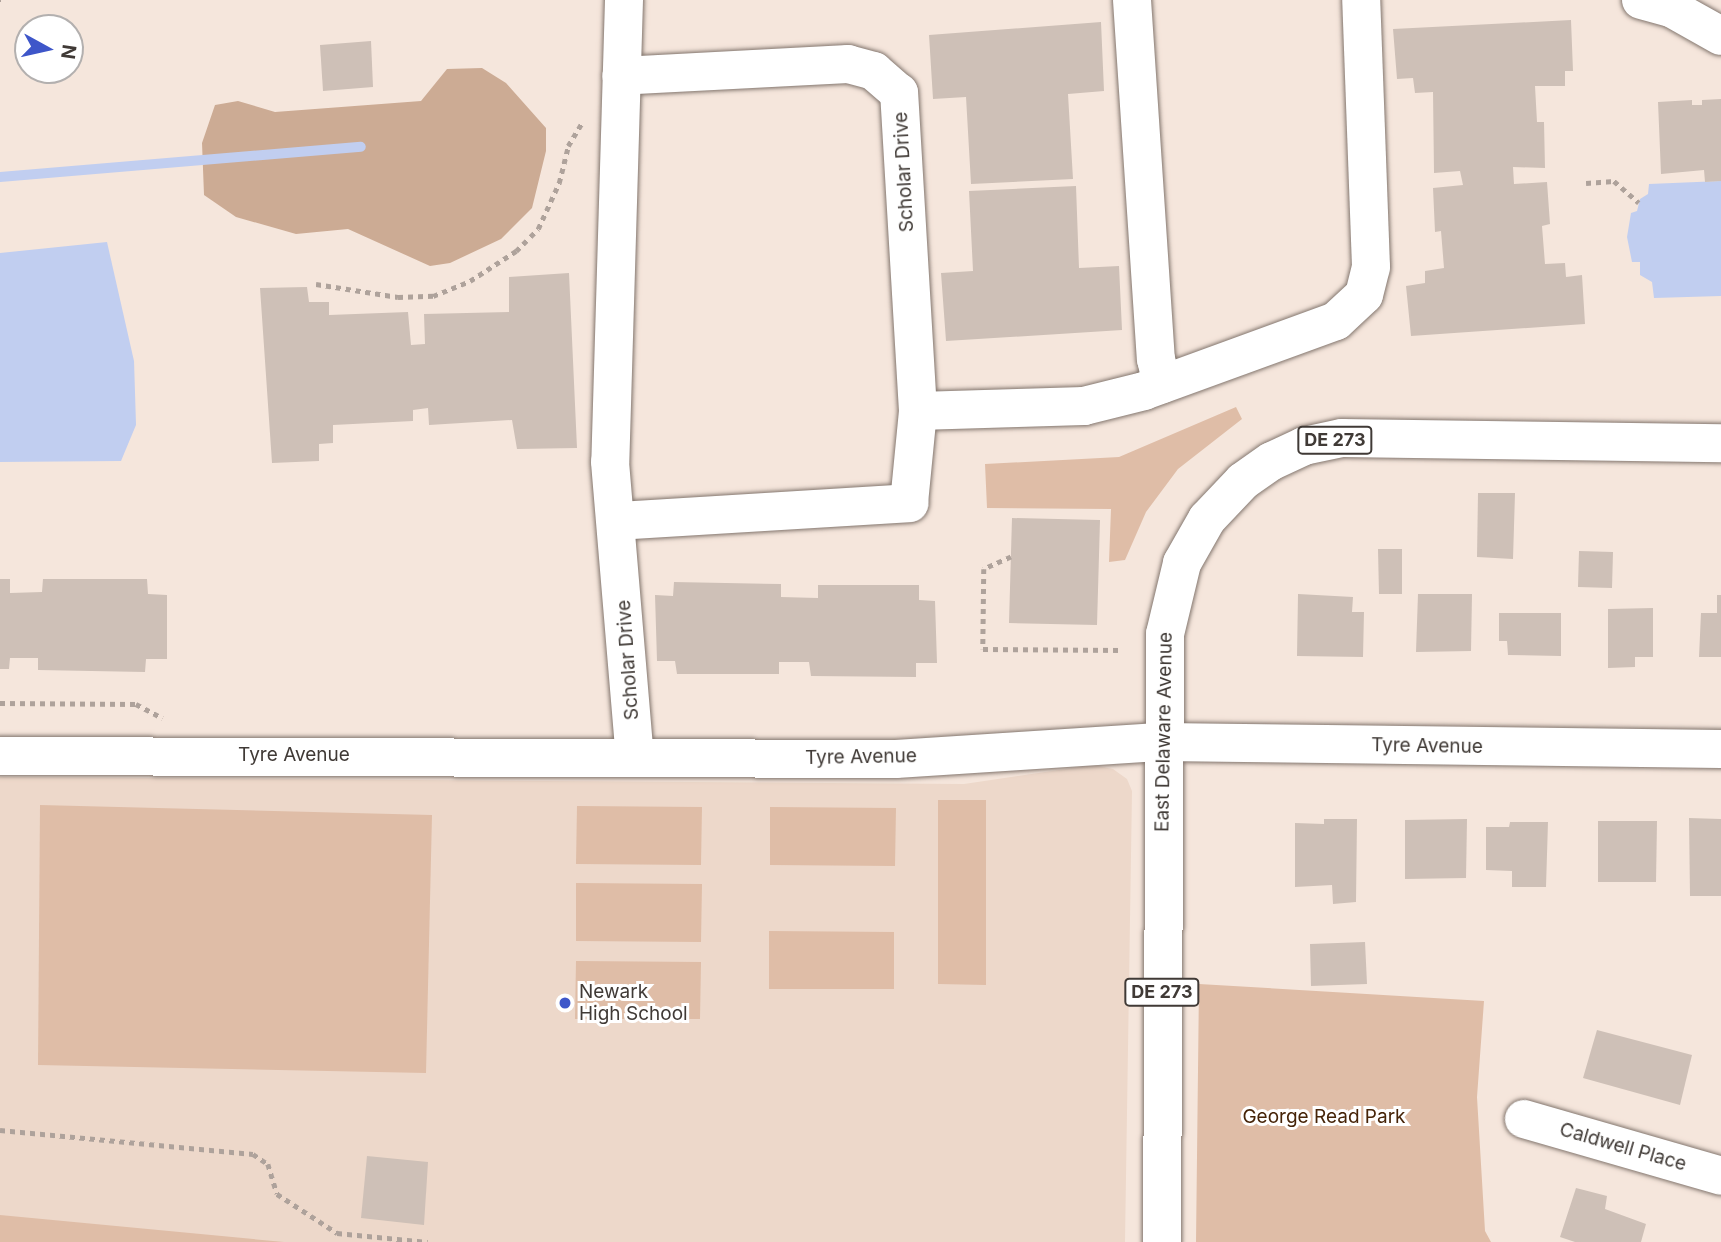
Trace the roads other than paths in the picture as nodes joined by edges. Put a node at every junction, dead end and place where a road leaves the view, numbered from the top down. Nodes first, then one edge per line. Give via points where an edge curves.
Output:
1 (624, 0) edge
2 (1132, 0) edge
3 (1361, 0) edge
4 (1662, 3) edge
5 (1721, 36) edge
6 (621, 76) junction
7 (1162, 384) junction
8 (918, 411) junction
9 (1721, 443) edge
10 (618, 521) junction
11 (1162, 743) junction
12 (1721, 749) edge
13 (0, 756) edge
14 (635, 757) junction
15 (1524, 1119) dead end
16 (1721, 1176) edge
17 (1162, 1242) edge

1 - 6 street, Scholar Drive
2 - 7 street via 1156,359
3 - 7 street via 1371,267 1364,295 1336,321
4 - 5 street
6 - 8 street, Scholar Drive via 848,64 874,71 899,93
6 - 10 street, Scholar Drive via 610,462
7 - 8 street via 1084,406
8 - 10 street, Scholar Drive via 909,503
9 - 11 street, East Delaware Avenue / DE 273 via 1382,436 1304,446 1272,461 1221,502 1182,563 1165,634
10 - 14 street, Scholar Drive
11 - 12 street, Tyre Avenue
11 - 14 street, Tyre Avenue via 896,759
11 - 17 street, East Delaware Avenue / DE 273
13 - 14 street, Tyre Avenue
15 - 16 street, Caldwell Place

